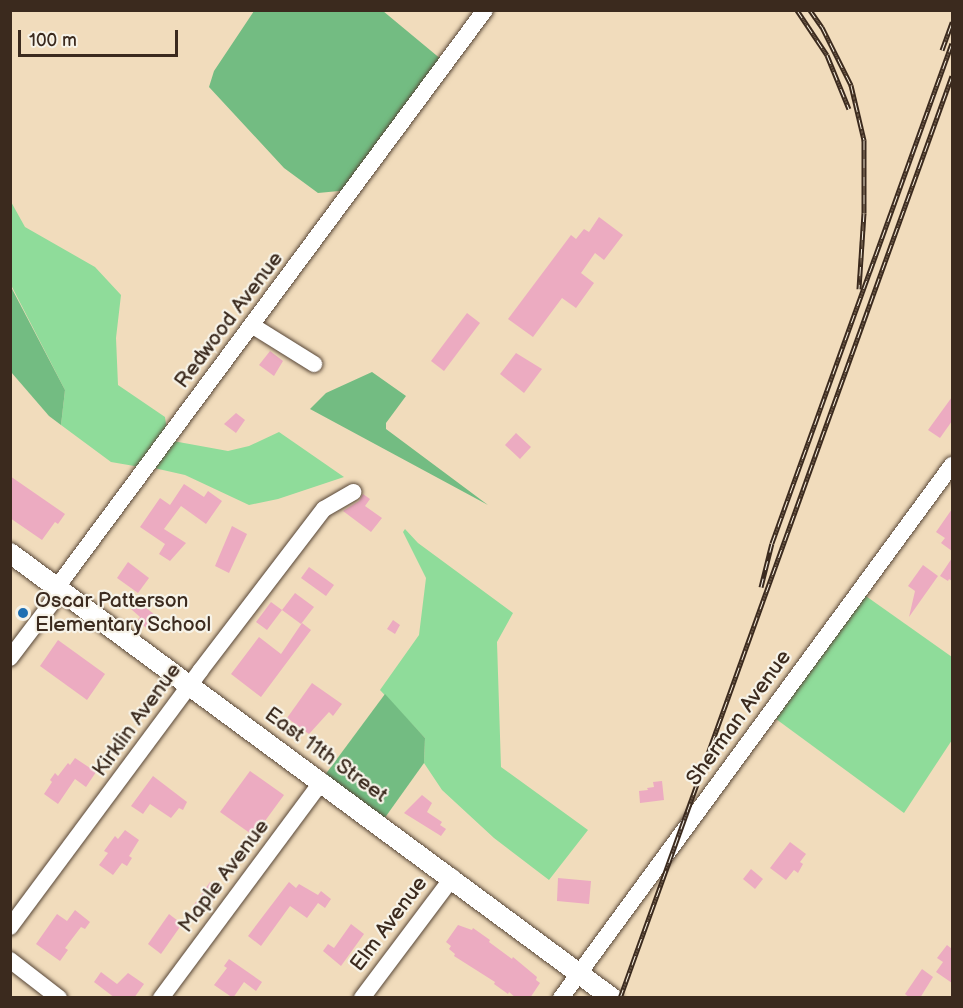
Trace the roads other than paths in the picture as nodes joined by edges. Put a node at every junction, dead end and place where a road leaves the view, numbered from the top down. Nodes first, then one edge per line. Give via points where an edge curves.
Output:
1 (485, 10) edge
2 (253, 326) junction
3 (314, 364) dead end
4 (952, 465) edge
5 (353, 492) dead end
6 (10, 553) edge
7 (59, 588) junction
8 (10, 658) edge
9 (191, 685) junction
10 (322, 782) junction
11 (453, 877) junction
12 (10, 927) edge
13 (10, 960) edge
14 (580, 973) junction
15 (59, 998) edge
16 (162, 998) edge
17 (362, 998) edge
18 (561, 998) edge
19 (612, 998) edge

1 - 2 street, Redwood Avenue
2 - 3 street
2 - 7 street, Redwood Avenue
4 - 14 street, Sherman Avenue
5 - 9 street, Kirklin Avenue via 324,509
6 - 7 main road, East 11th Street
7 - 8 street, Redwood Avenue
7 - 9 main road, East 11th Street
9 - 10 main road, East 11th Street
9 - 12 street, Kirklin Avenue
10 - 11 main road, East 11th Street
10 - 16 street, Maple Avenue
11 - 14 main road, East 11th Street
11 - 17 street, Elm Avenue
13 - 15 street
14 - 18 street, Sherman Avenue
14 - 19 main road, East 11th Street

